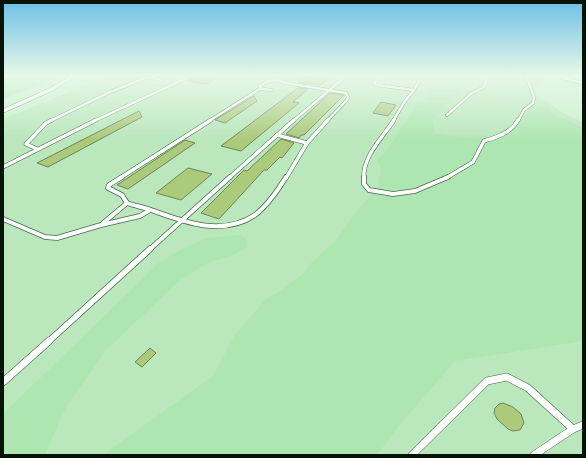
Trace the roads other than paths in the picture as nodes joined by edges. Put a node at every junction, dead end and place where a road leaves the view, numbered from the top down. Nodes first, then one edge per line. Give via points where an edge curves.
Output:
1 (33, 97) edge
2 (99, 97) edge
3 (146, 97) edge
4 (246, 97) edge
5 (322, 97) edge
6 (348, 97) edge
7 (408, 97) edge
8 (467, 97) edge
9 (534, 97) edge
10 (3, 111) edge
11 (446, 116) dead end
12 (277, 135) junction
13 (307, 143) junction
14 (37, 149) junction
15 (3, 167) edge
16 (127, 204) junction
17 (150, 210) junction
18 (3, 219) edge
19 (181, 221) junction
20 (101, 224) junction
21 (3, 382) edge
22 (583, 425) edge
23 (573, 429) junction
24 (412, 455) edge
25 (534, 455) edge

1 - 10 street
2 - 14 lane via 46,123 26,144
3 - 14 lane
4 - 16 lane via 109,185 109,190 122,195
5 - 12 lane
6 - 13 lane
7 - 9 lane via 363,169 364,184 368,190 393,194 415,191 453,175 473,162 484,141 503,135 516,124 524,110 533,103
8 - 11 lane
12 - 13 lane
12 - 19 lane
13 - 19 lane via 274,195 246,220 236,224 205,226
14 - 15 lane
16 - 17 lane
16 - 20 lane
17 - 19 lane
17 - 20 lane via 140,216
18 - 20 lane via 45,237 57,238
19 - 21 lane
22 - 23 lane
23 - 24 lane via 528,388 507,377 487,381
23 - 25 lane

